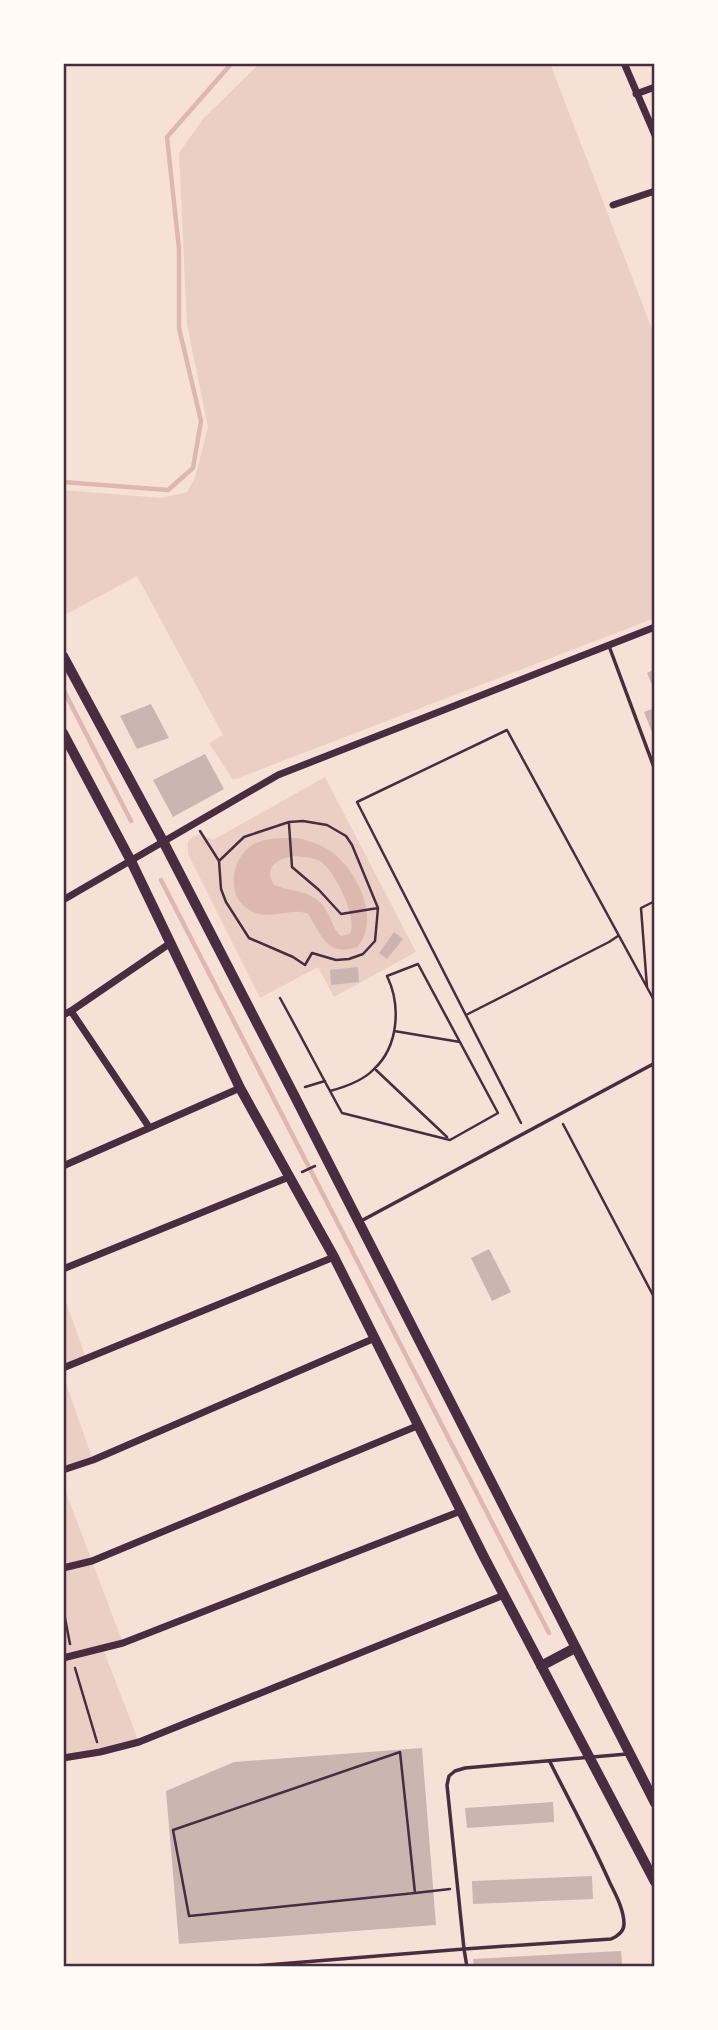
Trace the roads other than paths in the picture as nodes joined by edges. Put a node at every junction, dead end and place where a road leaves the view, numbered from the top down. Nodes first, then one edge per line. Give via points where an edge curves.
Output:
1 (624, 63) edge
2 (655, 87) edge
3 (636, 94) junction
4 (655, 135) edge
5 (655, 191) edge
6 (613, 205) dead end
7 (655, 627) edge
8 (609, 646) junction
9 (63, 656) edge
10 (63, 733) edge
11 (655, 770) edge
12 (163, 843) junction
13 (131, 860) junction
14 (63, 900) edge
15 (169, 944) junction
16 (67, 1013) edge
17 (655, 1063) edge
18 (240, 1088) junction
19 (149, 1127) junction
20 (63, 1166) edge
21 (291, 1176) junction
22 (358, 1222) junction
23 (334, 1257) junction
24 (63, 1269) edge
25 (374, 1338) junction
26 (63, 1368) edge
27 (417, 1426) junction
28 (63, 1470) edge
29 (461, 1511) junction
30 (63, 1568) edge
31 (504, 1595) junction
32 (575, 1648) junction
33 (63, 1658) edge
34 (541, 1666) junction
35 (629, 1754) junction
36 (63, 1758) edge
37 (588, 1759) junction
38 (550, 1762) junction
39 (655, 1803) edge
40 (655, 1882) edge
41 (464, 1949) junction
42 (243, 1967) edge
43 (467, 1967) edge

1 - 3 street
2 - 3 street
3 - 4 street
5 - 6 street
7 - 8 street
8 - 11 lane
8 - 12 street via 278,775
9 - 12 main road
10 - 13 main road
12 - 13 street
12 - 22 main road
13 - 14 street
13 - 15 main road
15 - 16 street
15 - 18 main road
16 - 19 street
17 - 22 lane
18 - 19 street
18 - 21 main road
19 - 20 street
21 - 23 main road
21 - 24 street
22 - 32 main road
23 - 25 main road
23 - 26 street
25 - 27 main road
25 - 28 street
27 - 29 main road
27 - 30 street via 92,1562
29 - 31 main road
29 - 33 street via 123,1643
31 - 34 main road
31 - 36 street via 139,1742
32 - 34 main road
32 - 35 main road
34 - 37 main road
35 - 37 lane
35 - 39 main road
37 - 38 lane
37 - 40 main road
38 - 41 lane via 465,1768 449,1776
38 - 41 lane via 614,1890 623,1930 611,1939
41 - 42 lane
41 - 43 lane

